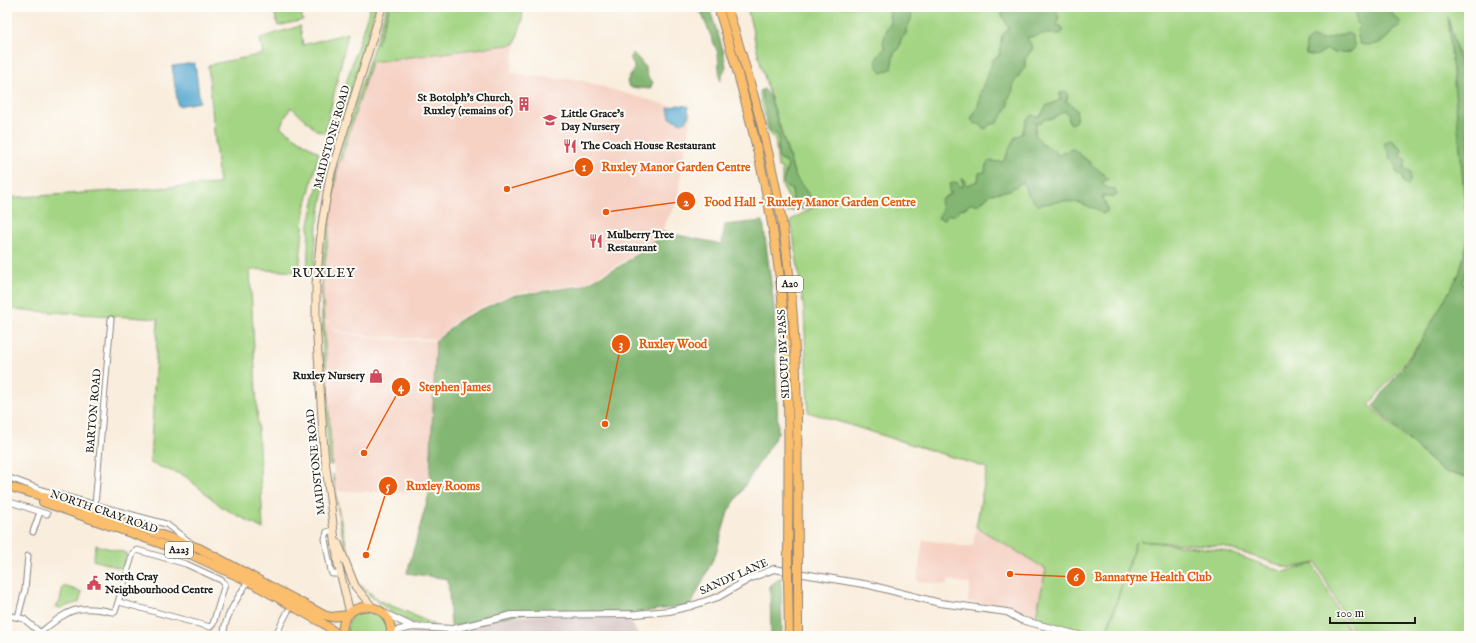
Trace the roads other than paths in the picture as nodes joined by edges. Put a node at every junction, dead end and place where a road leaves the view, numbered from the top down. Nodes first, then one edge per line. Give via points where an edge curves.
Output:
1 (382, 7) edge
2 (718, 7) edge
3 (727, 7) edge
4 (333, 136) dead end
5 (334, 161) junction
6 (110, 319) dead end
7 (7, 477) edge
8 (7, 486) edge
9 (7, 490) edge
10 (7, 501) edge
11 (94, 508) junction
12 (40, 512) junction
13 (47, 514) dead end
14 (334, 530) junction
15 (33, 532) dead end
16 (336, 539) junction
17 (199, 548) junction
18 (28, 556) dead end
19 (340, 574) junction
20 (248, 581) junction
21 (119, 602) junction
22 (374, 608) junction
23 (288, 611) dead end
24 (384, 613) junction
25 (349, 614) junction
26 (7, 615) edge
27 (18, 617) junction
28 (413, 627) junction
29 (42, 634) edge
30 (225, 636) edge
31 (275, 636) edge
32 (340, 636) edge
33 (343, 636) edge
34 (391, 636) edge
35 (789, 636) edge
36 (798, 636) edge
37 (1082, 636) edge

1 - 5 main road, MAIDSTONE ROAD
2 - 35 main road, SIDCUP BY-PASS / A20, bridge via 766,187 783,309 787,385
3 - 36 main road, SIDCUP BY-PASS / A20, bridge via 775,185 793,309 797,386
4 - 5 street via 328,158
5 - 14 main road, MAIDSTONE ROAD via 322,224 316,284 316,320 324,451
6 - 11 street, BARTON ROAD
7 - 11 street, NORTH CRAY ROAD
8 - 11 main road, NORTH CRAY ROAD / A223
9 - 20 main road, NORTH CRAY ROAD / A223 via 190,554
10 - 12 street
11 - 17 main road, NORTH CRAY ROAD / A223 via 122,517 130,524
11 - 17 street, NORTH CRAY ROAD via 166,524
12 - 13 street
12 - 15 street
14 - 16 main road, MAIDSTONE ROAD
14 - 19 street via 327,532 325,539 331,572
16 - 19 main road, MAIDSTONE ROAD
16 - 22 main road, MAIDSTONE ROAD via 355,586
17 - 25 main road, NORTH CRAY ROAD / A223 via 324,615 331,617
18 - 27 street via 25,590
19 - 25 main road, MAIDSTONE ROAD
20 - 30 street via 228,616
20 - 32 main road, NORTH CRAY ROAD / A223 via 324,624
21 - 21 street via 133,553 137,550 186,564 224,583 210,627
21 - 29 street via 114,612 88,608 63,615
22 - 24 main road
22 - 25 main road, NORTH CRAY ROAD via 360,607
23 - 31 street
24 - 28 street, SANDY LANE
24 - 34 main road via 389,622
25 - 33 main road via 343,625
26 - 27 street
27 - 29 street via 30,622
28 - 34 street, SANDY LANE via 399,630
28 - 37 street, SANDY LANE via 454,629 500,616 518,614 636,614 669,611 718,597 774,568 869,585 940,603 1007,612 1021,620

